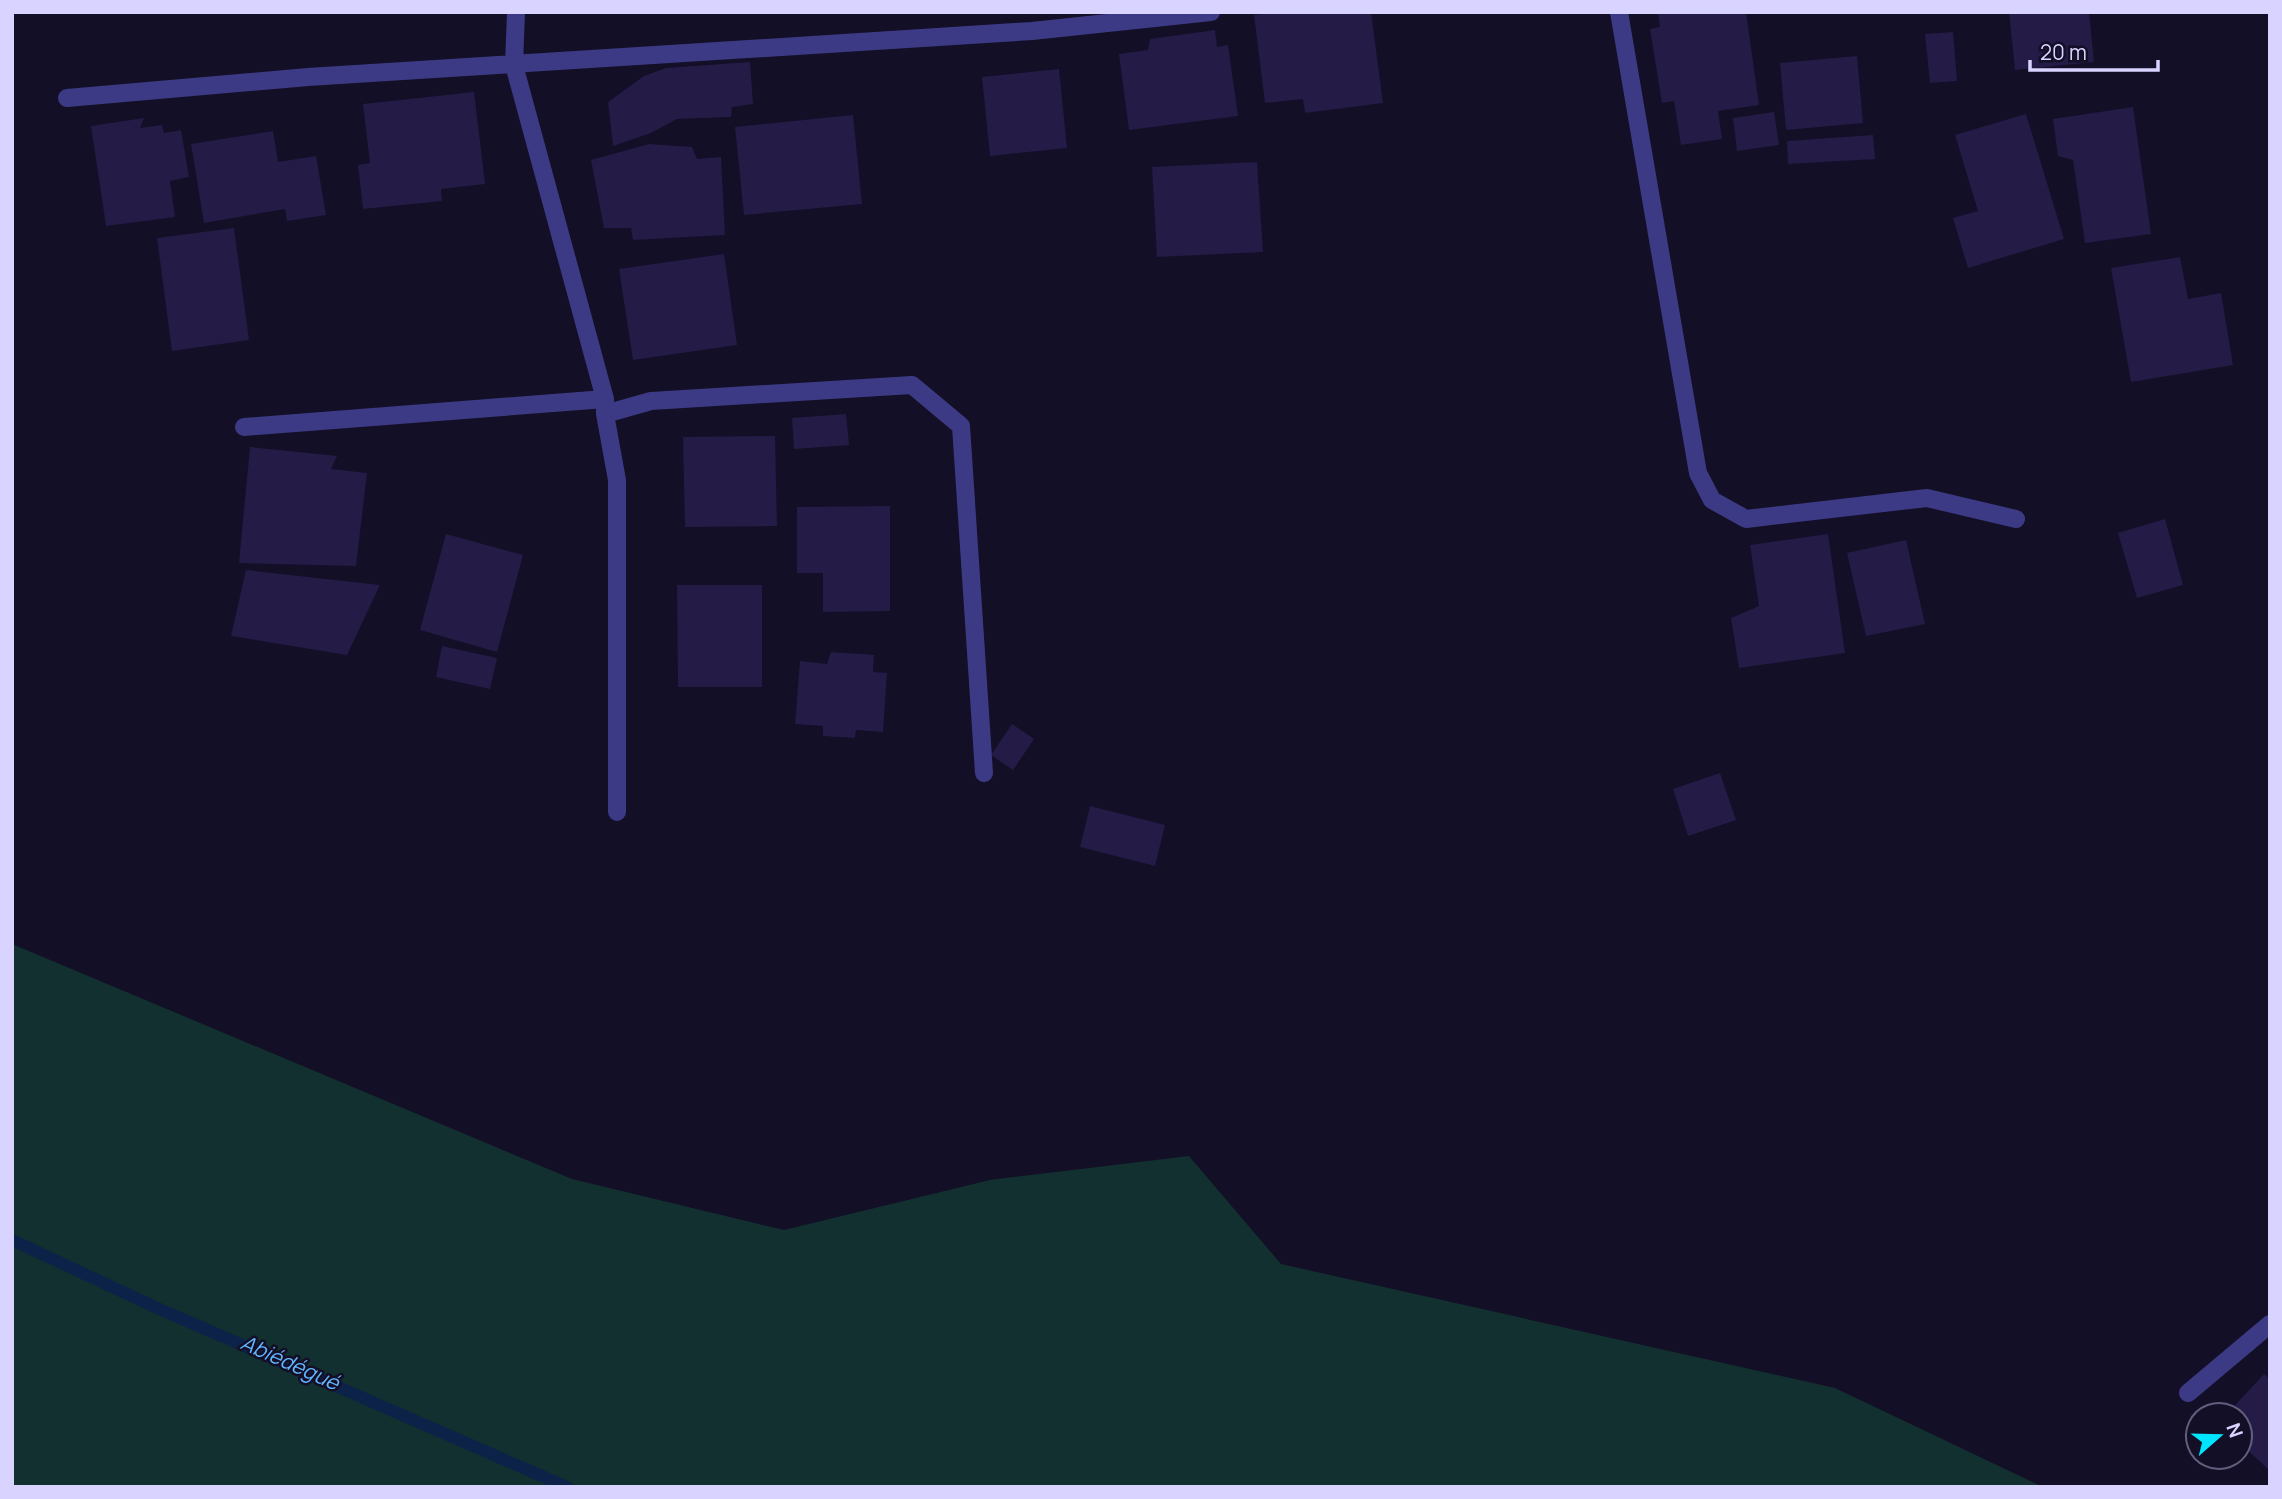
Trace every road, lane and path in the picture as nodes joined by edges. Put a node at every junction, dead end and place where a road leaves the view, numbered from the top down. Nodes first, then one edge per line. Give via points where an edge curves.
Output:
1 (516, 12) edge
2 (1211, 12) edge
3 (1619, 12) edge
4 (514, 65) junction
5 (67, 98) dead end
6 (605, 407) junction
7 (244, 427) dead end
8 (2016, 519) dead end
9 (984, 773) dead end
10 (617, 812) dead end
11 (2270, 1324) edge
12 (2188, 1392) dead end

1 - 4 street
2 - 4 street via 1032,31
3 - 8 street via 1698,473 1712,500 1746,519 1927,498
4 - 5 street
4 - 6 street
6 - 7 street
6 - 9 street via 912,385 961,425
6 - 10 street via 617,480
11 - 12 street

